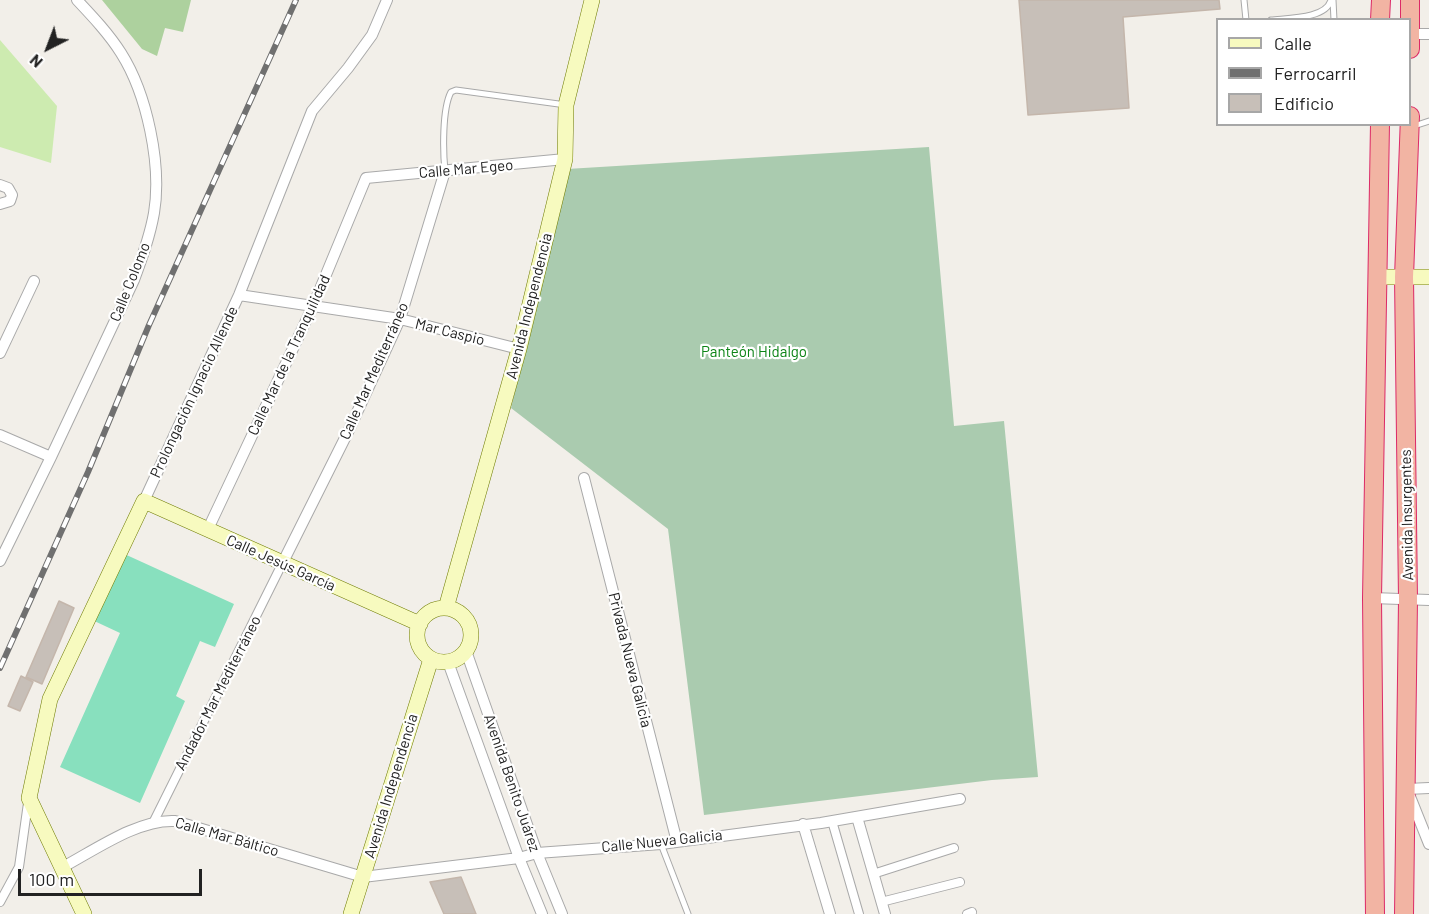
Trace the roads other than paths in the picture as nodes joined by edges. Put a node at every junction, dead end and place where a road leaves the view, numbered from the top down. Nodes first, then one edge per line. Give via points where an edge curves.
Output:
1 (77, 0) edge
2 (387, 0) edge
3 (592, 0) edge
4 (1244, 0) edge
5 (1332, 0) edge
6 (1381, 0) edge
7 (1398, 0) edge
8 (1410, 0) edge
9 (1246, 18) edge
10 (1287, 18) edge
11 (1334, 18) edge
12 (1380, 18) edge
13 (1398, 18) edge
14 (1410, 18) edge
15 (1411, 34) edge
16 (1429, 34) edge
17 (566, 105) junction
18 (1411, 122) edge
19 (1429, 122) edge
20 (1380, 126) edge
21 (1410, 126) edge
22 (566, 159) junction
23 (445, 171) junction
24 (366, 178) joint
25 (0, 185) edge
26 (0, 204) edge
27 (1379, 277) junction
28 (1404, 277) junction
29 (1429, 277) edge
30 (34, 281) dead end
31 (239, 296) junction
32 (313, 306) junction
33 (400, 319) junction
34 (519, 349) junction
35 (0, 353) edge
36 (0, 435) edge
37 (51, 457) junction
38 (584, 478) dead end
39 (144, 501) junction
40 (208, 529) junction
41 (0, 561) edge
42 (282, 564) junction
43 (1372, 598) junction
44 (1408, 600) junction
45 (1429, 600) edge
46 (446, 608) junction
47 (420, 624) junction
48 (466, 651) junction
49 (431, 659) junction
50 (448, 662) junction
51 (1429, 788) edge
52 (1407, 789) junction
53 (29, 798) junction
54 (960, 799) dead end
55 (857, 817) junction
56 (832, 821) junction
57 (153, 823) junction
58 (803, 824) junction
59 (677, 842) junction
60 (661, 844) junction
61 (1429, 844) edge
62 (954, 848) dead end
63 (537, 853) junction
64 (519, 858) junction
65 (63, 867) junction
66 (873, 874) junction
67 (363, 877) junction
68 (960, 882) dead end
69 (0, 902) edge
70 (881, 902) junction
71 (84, 914) edge
72 (351, 914) edge
73 (542, 914) edge
74 (562, 914) edge
75 (688, 914) edge
76 (830, 914) edge
77 (859, 914) edge
78 (885, 914) edge
79 (1375, 914) edge
80 (1404, 914) edge

1 - 37 street, Calle Colomo via 111,38 138,86 149,124 156,193 143,256
2 - 31 street, Prolongación Ignacio Allende via 372,35 312,111
3 - 17 main road, Avenida Independencia
4 - 9 lane
5 - 10 lane via 1319,14
5 - 11 lane
6 - 12 highway
7 - 13 highway
8 - 14 highway
15 - 16 street
17 - 22 main road, Avenida Independencia
17 - 23 lane via 450,92 443,148
18 - 19 lane
20 - 27 highway, Avenida Insurgentes
21 - 28 highway, Avenida Insurgentes
22 - 23 street, Calle Mar Egeo
22 - 34 main road, Avenida Independencia
23 - 24 street, Calle Mar Egeo
23 - 33 street, Calle Mar Mediterráneo
24 - 32 street, Calle Mar de la Tranquilidad
25 - 26 street via 12,195 7,204
27 - 28 main road
27 - 43 highway, Avenida Insurgentes
28 - 29 main road
28 - 44 highway, Avenida Insurgentes
30 - 35 street
31 - 32 street, Mar Caspio
31 - 39 street, Prolongación Ignacio Allende
32 - 33 street, Mar Caspio
32 - 40 street, Calle Mar de la Tranquilidad
33 - 34 street, Mar Caspio
33 - 42 street, Calle Mar Mediterráneo
34 - 46 main road, Avenida Independencia
36 - 37 street
37 - 41 street, Calle Colomo
38 - 59 street, Privada Nueva Galicia
39 - 40 main road, Calle Jesús García
39 - 53 main road, Prolongación Ignacio Allende via 50,699
40 - 42 main road, Calle Jesús García
42 - 47 main road, Calle Jesús García
42 - 57 street, Andador Mar Mediterráneo
43 - 44 street
43 - 79 highway, Avenida Insurgentes
44 - 45 street
44 - 52 highway, Avenida Insurgentes
46 - 47 main road via 430,612
46 - 48 main road via 461,614 470,628
47 - 49 main road via 420,647
48 - 50 main road
48 - 63 street, Avenida Benito Juárez
49 - 50 main road
49 - 67 main road, Avenida Independencia
50 - 64 street, Avenida Benito Juárez
51 - 52 street
52 - 61 street
52 - 80 highway, Avenida Insurgentes
53 - 65 main road
53 - 69 street via 19,867
54 - 55 street, Calle Nueva Galicia
55 - 56 street, Calle Nueva Galicia
55 - 66 street
56 - 58 street, Calle Nueva Galicia
56 - 77 street
57 - 65 street, Calle Mar Báltico
57 - 67 street, Calle Mar Báltico via 175,821
58 - 59 street, Calle Nueva Galicia
58 - 76 street
59 - 60 street, Calle Nueva Galicia
60 - 63 street, Calle Nueva Galicia
60 - 75 lane
62 - 66 street
63 - 64 street, Calle Nueva Galicia
63 - 74 street, Avenida Benito Juárez
64 - 67 street, Calle Nueva Galicia
64 - 73 street, Avenida Benito Juárez
65 - 71 main road
66 - 70 street
67 - 72 main road, Avenida Independencia
68 - 70 street
70 - 78 street

